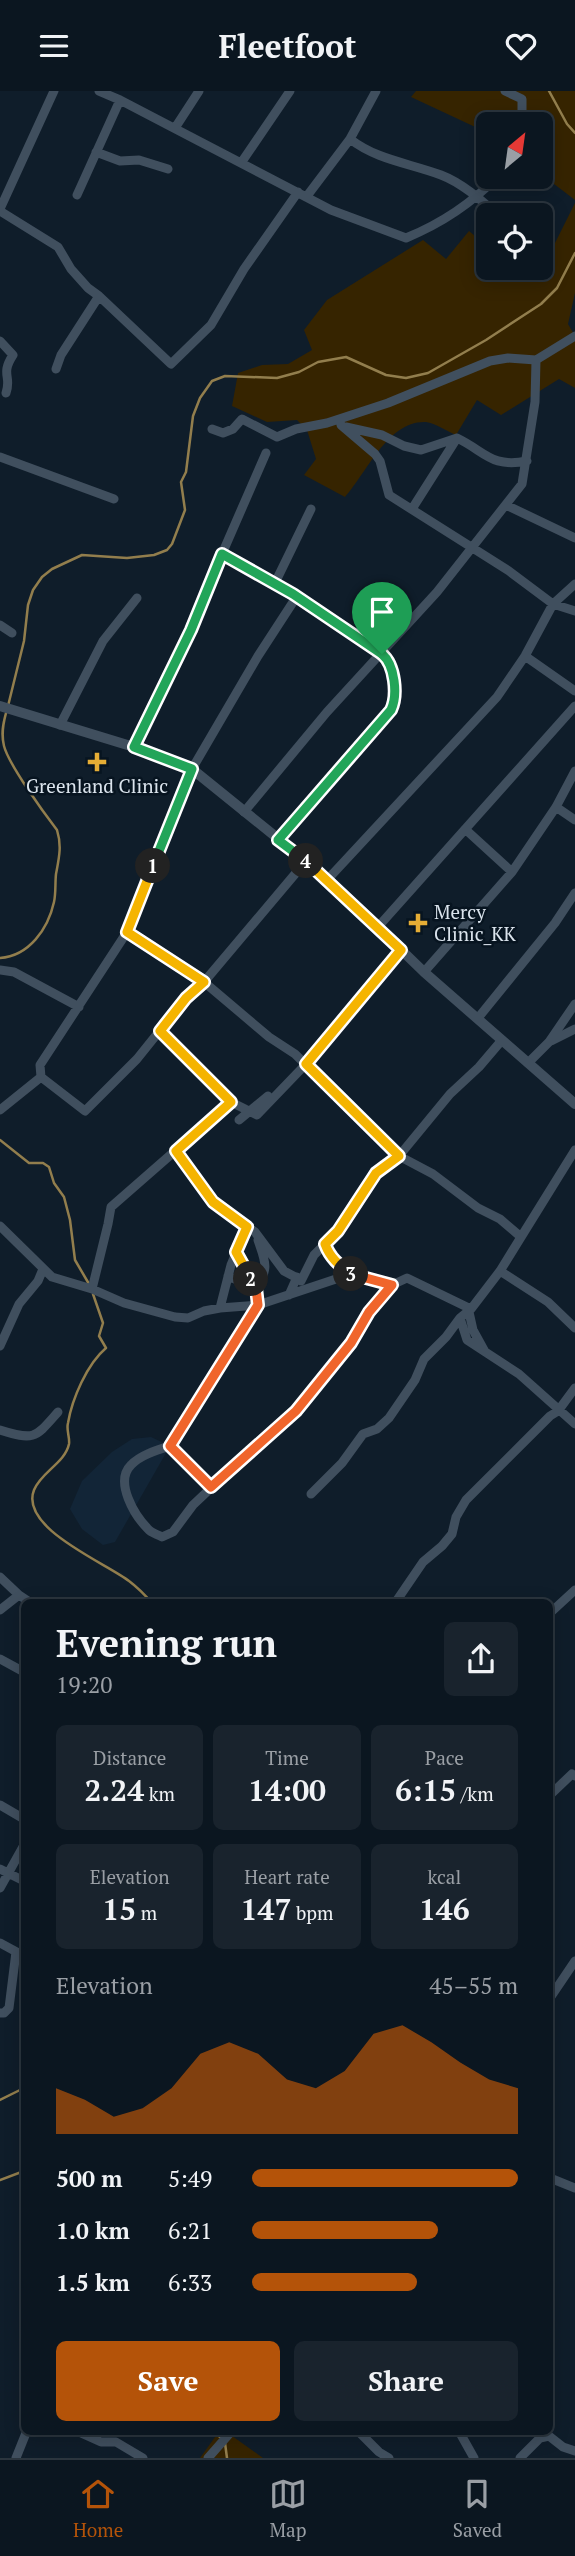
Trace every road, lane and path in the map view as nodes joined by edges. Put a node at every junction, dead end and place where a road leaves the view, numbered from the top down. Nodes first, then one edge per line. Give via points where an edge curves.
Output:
1 (54, 91) edge
2 (99, 91) edge
3 (199, 91) edge
4 (290, 91) edge
5 (376, 91) edge
6 (505, 91) edge
7 (121, 100) junction
8 (522, 112) edge
9 (175, 128) junction
10 (350, 139) junction
11 (96, 152) junction
12 (241, 163) junction
13 (168, 169) dead end
14 (482, 189) edge
15 (302, 194) junction
16 (77, 195) dead end
17 (475, 195) junction
18 (484, 203) edge
19 (0, 210) edge
20 (99, 296) junction
21 (575, 336) edge
22 (0, 341) edge
23 (536, 360) junction
24 (56, 369) dead end
25 (6, 393) dead end
26 (327, 423) junction
27 (341, 425) junction
28 (212, 429) dead end
29 (457, 438) junction
30 (266, 453) dead end
31 (0, 457) edge
32 (527, 461) junction
33 (114, 499) dead end
34 (506, 505) junction
35 (311, 509) dead end
36 (412, 509) junction
37 (241, 519) dead end
38 (575, 538) edge
39 (474, 548) junction
40 (222, 554) junction
41 (275, 583) junction
42 (575, 584) edge
43 (298, 596) junction
44 (136, 598) dead end
45 (553, 604) junction
46 (575, 611) edge
47 (0, 625) edge
48 (12, 633) dead end
49 (382, 654) junction
50 (525, 656) junction
51 (575, 691) edge
52 (0, 706) edge
53 (575, 706) edge
54 (60, 725) junction
55 (134, 747) junction
56 (192, 769) junction
57 (575, 771) edge
58 (556, 807) junction
59 (244, 812) junction
60 (575, 820) edge
61 (465, 829) junction
62 (278, 840) junction
63 (306, 861) junction
64 (512, 872) junction
65 (328, 879) junction
66 (575, 893) edge
67 (377, 928) junction
68 (127, 932) junction
69 (401, 950) junction
70 (0, 970) edge
71 (424, 972) junction
72 (204, 982) junction
73 (575, 1003) edge
74 (79, 1007) junction
75 (478, 1018) junction
76 (575, 1029) edge
77 (160, 1031) junction
78 (502, 1040) junction
79 (549, 1042) junction
80 (528, 1063) junction
81 (306, 1064) junction
82 (41, 1077) junction
83 (231, 1102) junction
84 (575, 1104) edge
85 (0, 1110) edge
86 (239, 1120) dead end
87 (575, 1150) edge
88 (176, 1151) junction
89 (399, 1156) junction
90 (0, 1226) edge
91 (251, 1229) junction
92 (521, 1237) junction
93 (325, 1244) junction
94 (236, 1252) junction
95 (43, 1269) junction
96 (500, 1271) junction
97 (351, 1274) junction
98 (228, 1276) junction
99 (301, 1281) junction
100 (392, 1285) junction
101 (316, 1286) junction
102 (256, 1288) junction
103 (92, 1289) junction
104 (289, 1295) junction
105 (258, 1305) junction
106 (220, 1308) junction
107 (470, 1310) junction
108 (460, 1318) junction
109 (575, 1328) edge
110 (0, 1346) edge
111 (484, 1350) junction
112 (575, 1388) edge
113 (558, 1411) junction
114 (58, 1412) dead end
115 (575, 1424) edge
116 (0, 1430) edge
117 (170, 1446) junction
118 (211, 1487) junction
119 (311, 1495) dead end
120 (0, 1577) edge
121 (575, 1590) edge
122 (19, 1595) junction
123 (26, 1599) edge
124 (398, 1599) edge
125 (0, 1610) edge
126 (553, 1610) edge
127 (0, 1659) edge
128 (21, 1670) edge
129 (575, 1776) edge
130 (553, 1792) edge
131 (0, 1805) edge
132 (21, 1817) edge
133 (21, 1849) edge
134 (4, 1871) edge
135 (21, 1880) edge
136 (0, 1888) edge
137 (0, 1943) edge
138 (20, 1954) edge
139 (575, 1961) edge
140 (553, 1994) edge
141 (0, 2013) edge
142 (553, 2179) edge
143 (575, 2188) edge
144 (25, 2435) edge
145 (85, 2435) edge
146 (228, 2435) edge
147 (362, 2435) edge
148 (461, 2435) edge
149 (575, 2451) edge
150 (16, 2458) edge
151 (143, 2458) edge
152 (208, 2458) edge
153 (390, 2458) edge
154 (474, 2458) edge
155 (520, 2458) edge

1 - 19 street
2 - 7 street
3 - 9 street
4 - 12 street
5 - 10 street
6 - 8 street via 522,99
7 - 9 street
7 - 11 street
9 - 12 street
10 - 15 street
10 - 17 street via 372,154 443,176
11 - 13 street
11 - 16 street
12 - 15 street
14 - 17 street
15 - 17 street via 406,238 435,226
15 - 20 street via 244,269 211,325 170,364
17 - 18 street
19 - 20 street via 58,247 71,269
20 - 24 street
21 - 23 street
22 - 25 street via 13,355 4,373
23 - 26 street via 490,361 388,404
23 - 32 street
26 - 27 street
26 - 28 street via 277,437 242,419 223,433
27 - 29 street via 421,450
27 - 36 street via 380,461 389,495
29 - 32 street via 497,462
29 - 36 street
30 - 40 street
31 - 33 street
32 - 34 street via 522,484
34 - 38 street
34 - 39 street
35 - 41 street
36 - 39 street
37 - 40 street
39 - 45 street
39 - 49 street
40 - 41 street
40 - 55 street
41 - 43 street
42 - 45 street
43 - 49 street
43 - 56 street
44 - 54 street via 103,641
45 - 46 street
45 - 50 street
47 - 48 street
49 - 59 street
49 - 62 street via 388,659 394,683 391,710
50 - 51 street
50 - 65 street via 497,697
52 - 54 street
53 - 61 street
54 - 55 street
55 - 56 street
56 - 59 street
56 - 68 street
57 - 58 street
58 - 60 street
58 - 64 street
59 - 62 street
61 - 64 street
61 - 67 street
62 - 63 street
63 - 65 street
63 - 72 street
64 - 71 street
65 - 67 street
66 - 75 street
67 - 69 street
68 - 72 street
68 - 74 street
69 - 71 street
69 - 81 street
70 - 74 street via 14,972
71 - 75 street
72 - 77 street
72 - 81 street
73 - 79 street
74 - 82 street via 40,1065
75 - 78 street
76 - 79 street
77 - 82 street via 85,1111
77 - 83 street
78 - 80 street
78 - 89 street
79 - 80 street
80 - 84 street
81 - 83 street via 257,1115
81 - 86 street
81 - 89 street
82 - 85 street
83 - 88 street
87 - 92 street
88 - 91 street via 213,1202
88 - 103 street via 111,1207
89 - 92 street via 433,1174
89 - 93 street via 376,1173
90 - 95 street
91 - 94 street
91 - 99 street via 284,1271
91 - 102 street via 266,1266
92 - 96 street
93 - 97 street via 335,1262
93 - 99 street
94 - 98 street
94 - 102 street
95 - 103 street via 52,1277
95 - 110 street via 19,1304
96 - 107 street
96 - 109 street via 548,1302
97 - 100 street
97 - 101 street
98 - 102 street
98 - 106 street
99 - 101 street
99 - 104 street via 297,1277
100 - 107 street via 407,1278
100 - 118 street via 296,1411
101 - 104 street
102 - 105 street
103 - 106 street via 175,1317 188,1318
104 - 105 street
105 - 106 street
105 - 117 street
107 - 108 street
107 - 111 street via 473,1330
108 - 111 street via 467,1340
108 - 119 street via 424,1359 389,1418 363,1434
111 - 113 street via 519,1374
112 - 113 street
113 - 115 street
113 - 124 street via 466,1500 452,1534 423,1562
114 - 116 street via 37,1436
117 - 118 street
117 - 118 street via 130,1466 124,1481 132,1509 149,1531 162,1537 173,1532
120 - 122 street
121 - 126 street
122 - 123 street
122 - 125 street
127 - 128 street
129 - 130 street
131 - 132 street
133 - 134 street
134 - 135 street
134 - 136 street
137 - 138 street
138 - 141 street via 9,2008
139 - 140 street
142 - 143 street
144 - 150 street
145 - 151 street via 100,2442 117,2442
146 - 152 street
147 - 153 street
148 - 154 street
149 - 155 street via 549,2436 540,2438

